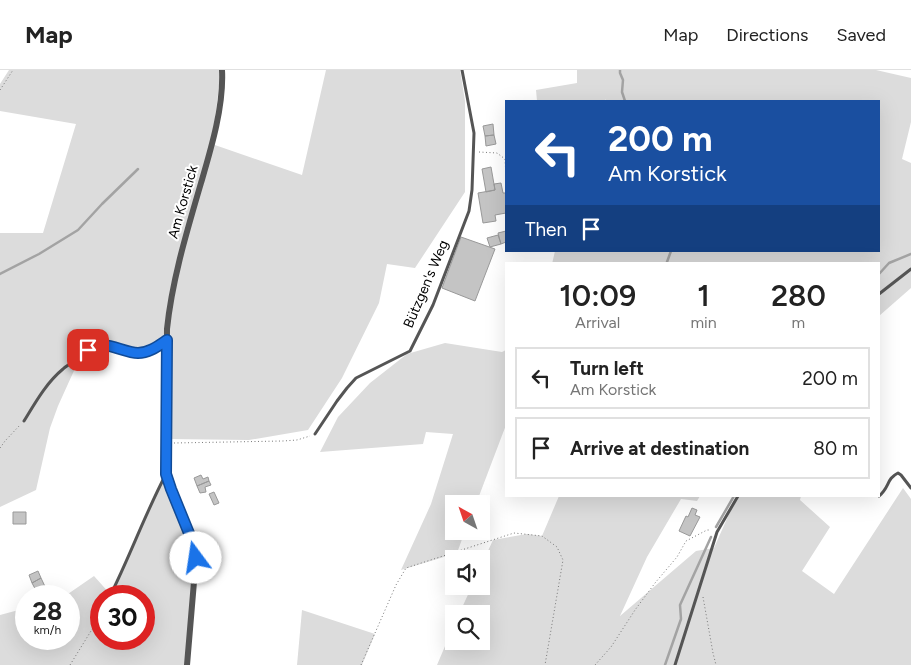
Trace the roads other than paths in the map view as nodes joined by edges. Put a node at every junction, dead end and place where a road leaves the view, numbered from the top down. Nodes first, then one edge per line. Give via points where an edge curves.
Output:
1 (222, 70) edge
2 (462, 70) edge
3 (911, 269) edge
4 (880, 293) edge
5 (167, 340) junction
6 (24, 421) road end
7 (315, 434) road end
8 (166, 474) junction
9 (911, 488) edge
10 (880, 495) edge
11 (737, 497) edge
12 (115, 585) edge
13 (187, 665) edge
14 (675, 665) edge

1 - 5 street, Am Korstick via 216,125 176,275 169,306
2 - 7 lane, Bützgen's Weg via 474,133 472,190 469,211 433,305 410,351 356,378
3 - 4 lane
5 - 6 lane via 156,348 138,353 92,346 63,368
5 - 8 street, Am Korstick
8 - 12 lane, Am Korstick
8 - 13 street, Am Korstick via 195,548
9 - 10 lane via 898,474 891,477
11 - 14 lane via 717,532

